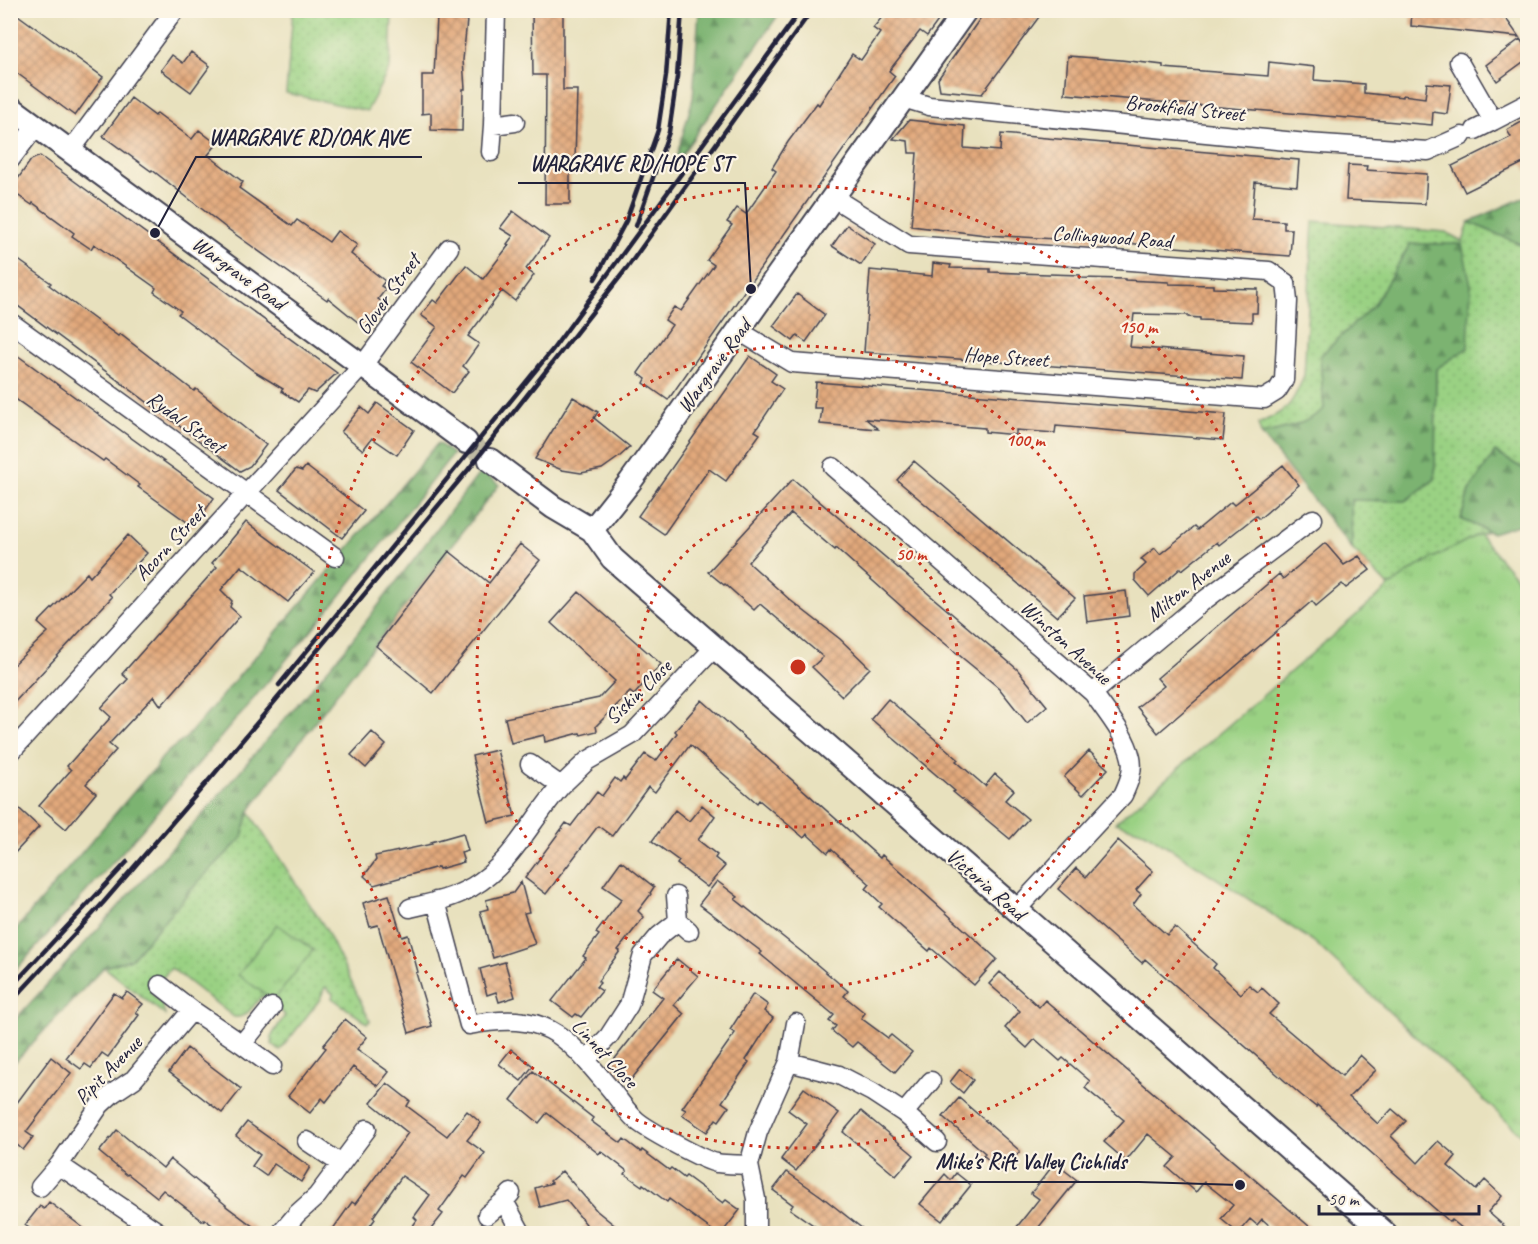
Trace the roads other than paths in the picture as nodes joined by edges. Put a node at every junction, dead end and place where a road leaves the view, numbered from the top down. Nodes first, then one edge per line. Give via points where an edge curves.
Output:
1 (175, 10) edge
2 (496, 10) edge
3 (966, 10) edge
4 (1459, 62) dead end
5 (903, 98) junction
6 (1527, 104) edge
7 (10, 107) edge
8 (1493, 121) junction
9 (515, 122) dead end
10 (493, 125) junction
11 (36, 126) junction
12 (72, 150) junction
13 (491, 152) dead end
14 (10, 160) edge
15 (834, 198) junction
16 (449, 248) dead end
17 (10, 322) edge
18 (739, 331) junction
19 (363, 365) junction
20 (1276, 391) joint
21 (466, 442) tunnel mouth
22 (490, 460) tunnel mouth
23 (833, 467) dead end
24 (246, 494) junction
25 (1313, 519) dead end
26 (592, 530) junction
27 (335, 557) dead end
28 (714, 648) junction
29 (1093, 693) junction
30 (10, 753) edge
31 (530, 764) dead end
32 (561, 786) junction
33 (676, 896) dead end
34 (436, 902) junction
35 (410, 908) dead end
36 (1016, 910) junction
37 (160, 985) dead end
38 (272, 1007) dead end
39 (192, 1010) junction
40 (796, 1023) dead end
41 (242, 1044) junction
42 (586, 1060) junction
43 (789, 1062) junction
44 (273, 1066) dead end
45 (931, 1081) dead end
46 (904, 1113) junction
47 (367, 1129) dead end
48 (307, 1141) dead end
49 (937, 1142) dead end
50 (341, 1164) junction
51 (59, 1165) junction
52 (749, 1165) junction
53 (40, 1187) dead end
54 (487, 1215) dead end
55 (162, 1233) edge
56 (280, 1233) edge
57 (522, 1233) edge
58 (756, 1233) edge
59 (1386, 1233) edge

1 - 12 street
2 - 10 street
3 - 5 street, Wargrave Road
4 - 8 street
5 - 8 street, Brookfield Street via 929,106 1428,151
5 - 15 street, Wargrave Road
6 - 8 street, Brookfield Street
7 - 11 street, Wargrave Road
9 - 10 street
10 - 13 street
11 - 12 street, Wargrave Road
11 - 14 street
12 - 19 street, Wargrave Road
15 - 18 street, Wargrave Road
15 - 20 street, Collingwood Road via 909,245 1269,271 1286,284 1288,301 1284,380
16 - 19 street, Glover Street
17 - 24 street, Rydal Street
18 - 20 street, Hope Street via 792,363 1264,399
18 - 26 street, Wargrave Road
19 - 21 street, Wargrave Road
19 - 24 street, Acorn Street
22 - 26 street via 552,507
23 - 29 street, Winston Avenue
24 - 27 street, Rydal Street
24 - 30 street, Acorn Street
25 - 29 street, Milton Avenue via 1202,602
26 - 28 street, Victoria Road via 612,558
28 - 32 street, Siskin Close via 632,735 587,761
28 - 36 street, Victoria Road
29 - 36 street, Winston Avenue via 1122,737 1131,759 1130,777 1123,795
31 - 32 street
32 - 34 street, Siskin Close via 493,872 470,889
33 - 42 street via 684,926 659,936 643,955 629,1005 609,1036
34 - 35 street
34 - 42 street, Linnet Close via 470,1025 526,1020 549,1028
36 - 59 street, Victoria Road
37 - 39 street
38 - 41 street
39 - 41 street
39 - 51 street, Pipit Avenue via 134,1079 100,1106
40 - 43 street
41 - 44 street
42 - 52 street, Linnet Close via 636,1120 715,1163
43 - 46 street via 839,1075
43 - 52 street via 758,1132
45 - 46 street
46 - 49 street
47 - 50 street
48 - 50 street
50 - 56 street via 317,1196
51 - 53 street, Pipit Avenue
51 - 55 street
52 - 58 street via 756,1199
54 - 57 street via 508,1197

